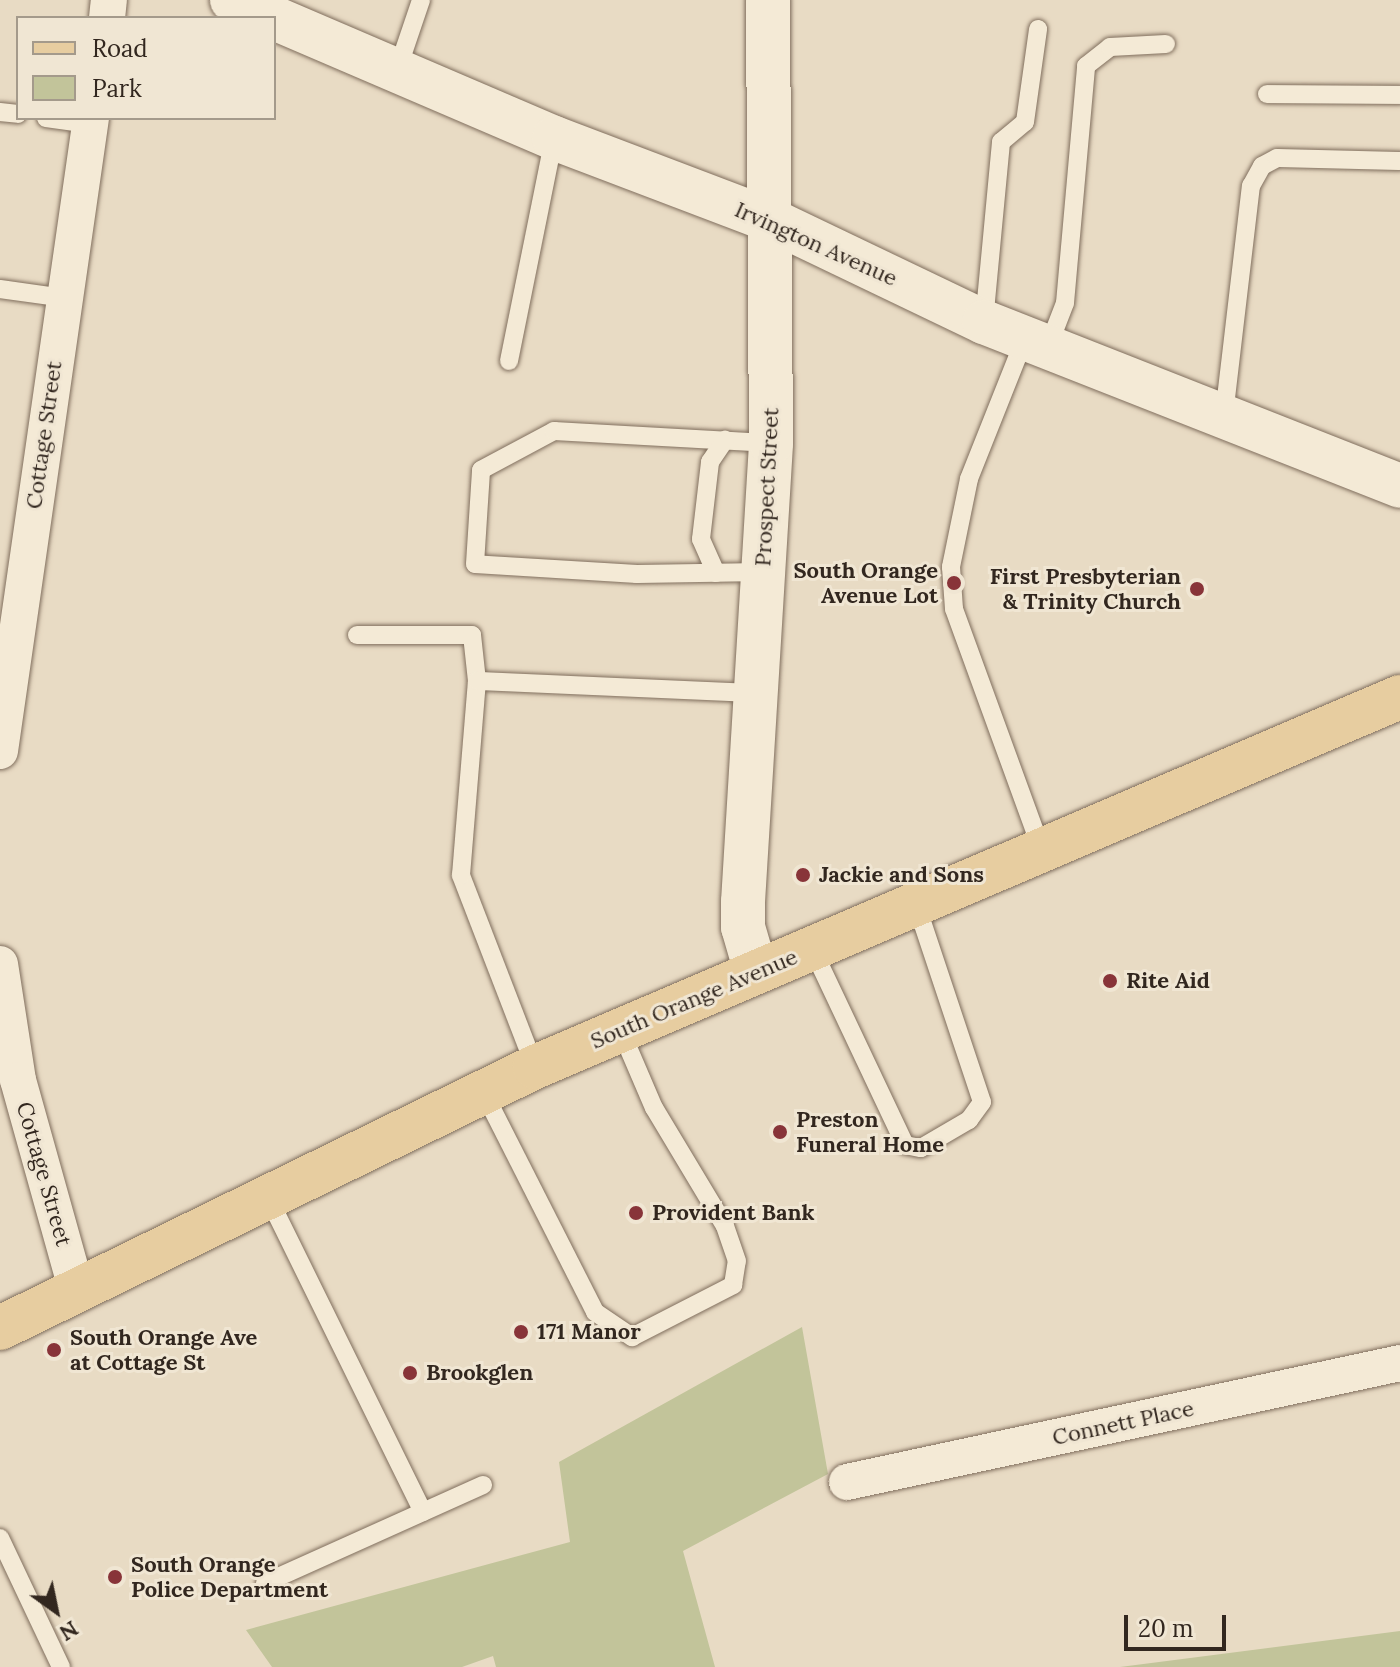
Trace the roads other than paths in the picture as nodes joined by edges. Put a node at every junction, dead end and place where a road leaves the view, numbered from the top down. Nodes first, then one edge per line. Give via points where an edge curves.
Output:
1 (421, 0) edge
2 (768, 0) edge
3 (244, 2) edge
4 (1038, 29) dead end
5 (1166, 44) dead end
6 (398, 68) junction
7 (1267, 94) dead end
8 (1400, 95) edge
9 (90, 121) edge
10 (554, 138) junction
11 (1400, 161) edge
12 (773, 221) junction
13 (0, 289) edge
14 (65, 298) junction
15 (984, 322) junction
16 (1036, 343) junction
17 (509, 361) dead end
18 (1223, 418) junction
19 (725, 440) junction
20 (771, 443) junction
21 (1400, 486) edge
22 (763, 572) junction
23 (716, 573) junction
24 (357, 635) dead end
25 (477, 681) junction
26 (755, 693) junction
27 (1400, 697) edge
28 (0, 751) edge
29 (1041, 848) junction
30 (916, 903) junction
31 (812, 948) junction
32 (0, 964) edge
33 (756, 972) junction
34 (621, 1031) junction
35 (535, 1067) junction
36 (483, 1091) junction
37 (268, 1197) junction
38 (76, 1288) junction
39 (0, 1328) edge
40 (1400, 1363) edge
41 (847, 1482) dead end
42 (483, 1485) dead end
43 (423, 1512) junction
44 (0, 1538) edge
45 (265, 1583) dead end
46 (61, 1667) edge

1 - 6 lane
2 - 12 main road, Prospect Street
3 - 6 main road, Irvington Avenue
4 - 15 lane via 1025,122 1001,142
5 - 16 lane via 1110,47 1086,66 1065,303
6 - 10 main road, Irvington Avenue
7 - 8 lane
9 - 14 street, Cottage Street
10 - 12 main road, Irvington Avenue
10 - 17 lane
11 - 18 lane via 1277,158 1262,166 1251,186
12 - 15 main road, Irvington Avenue
12 - 20 main road, Prospect Street
13 - 14 lane
14 - 28 street, Cottage Street
15 - 16 main road, Irvington Avenue
16 - 18 main road, Irvington Avenue
16 - 29 lane via 969,479 951,567 954,609
18 - 21 main road, Irvington Avenue
19 - 20 lane
19 - 23 lane via 710,462 701,539
19 - 23 lane via 554,431 481,470 475,564
20 - 22 main road, Prospect Street
22 - 23 lane
22 - 26 main road, Prospect Street
24 - 25 lane via 472,635
25 - 26 lane
25 - 35 lane via 461,875
26 - 33 main road, Prospect Street via 743,927
27 - 29 main road, South Orange Avenue
29 - 30 main road, South Orange Avenue
30 - 31 main road, South Orange Avenue
30 - 31 lane via 982,1102 969,1120 921,1148 905,1145
31 - 33 main road, South Orange Avenue
32 - 38 street, Cottage Street via 18,1080
33 - 34 main road, South Orange Avenue
34 - 35 main road, South Orange Avenue
34 - 36 lane via 654,1108 725,1226 737,1261 733,1285 632,1337 595,1312
35 - 36 main road, South Orange Avenue
36 - 37 main road, South Orange Avenue
37 - 38 main road, South Orange Avenue
37 - 43 lane
38 - 39 main road, South Orange Avenue
40 - 41 street, Connett Place
42 - 43 lane
43 - 45 lane
44 - 46 lane

